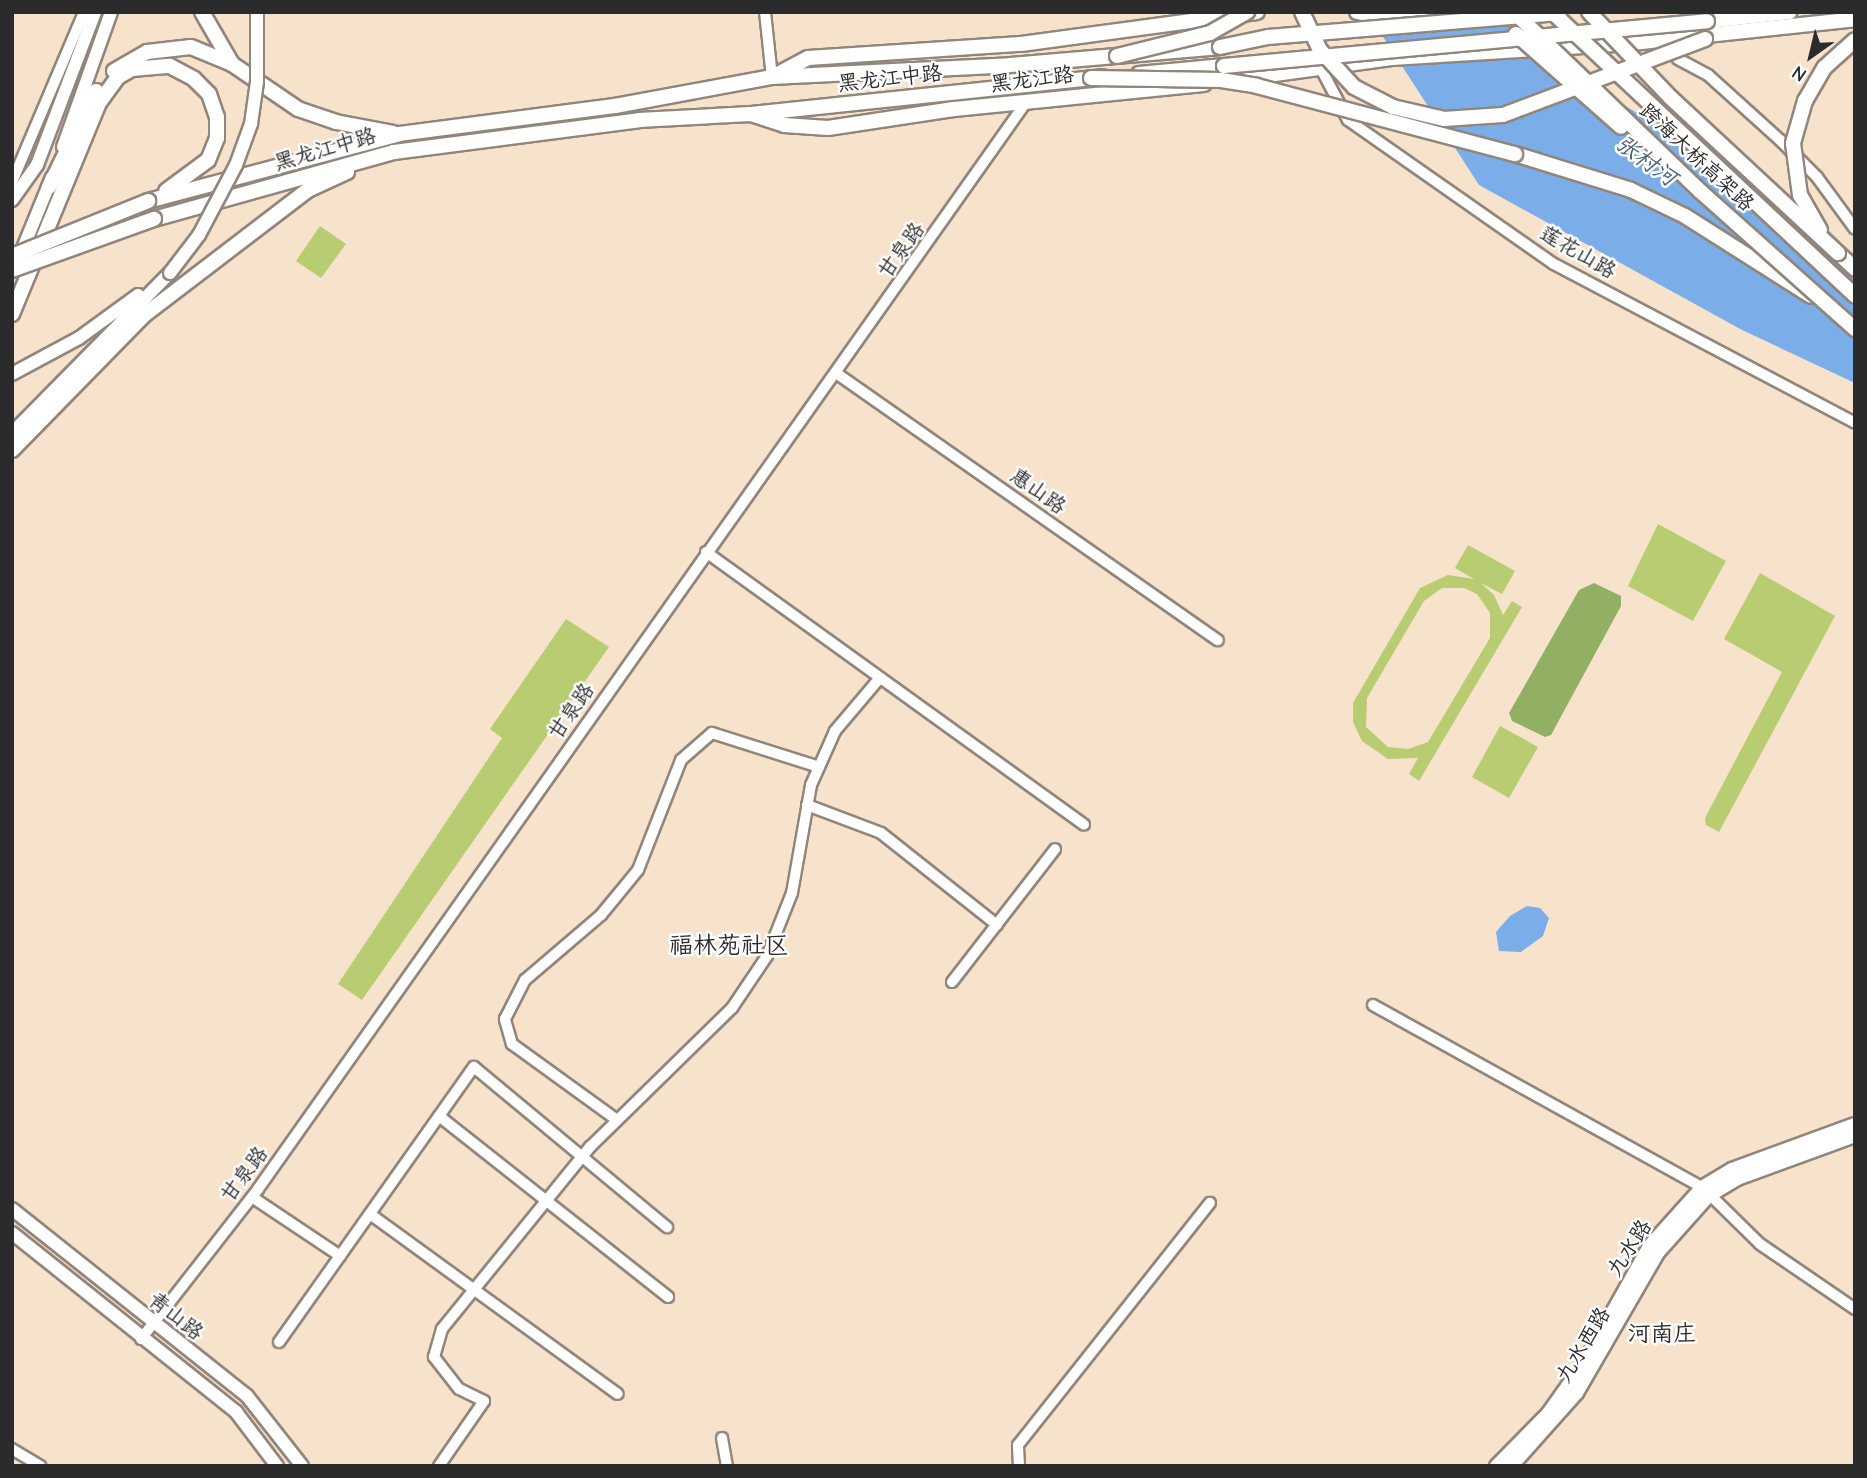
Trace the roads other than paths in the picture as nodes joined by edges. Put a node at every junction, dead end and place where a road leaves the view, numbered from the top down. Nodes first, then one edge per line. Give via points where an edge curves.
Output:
1 (84, 12) edge
2 (95, 12) edge
3 (111, 12) edge
4 (202, 12) edge
5 (257, 12) edge
6 (765, 12) edge
7 (1247, 12) edge
8 (1257, 12) edge
9 (1302, 12) edge
10 (1310, 12) edge
11 (1357, 12) edge
12 (1431, 12) edge
13 (1491, 12) edge
14 (1514, 12) edge
15 (1552, 12) edge
16 (1564, 12) edge
17 (1589, 12) edge
18 (1790, 12) edge
19 (1855, 19) edge
20 (1855, 25) edge
21 (1657, 39) junction
22 (1855, 40) edge
23 (1117, 56) junction
24 (232, 64) junction
25 (1320, 67) junction
26 (772, 77) junction
27 (1091, 78) junction
28 (1027, 101) junction
29 (751, 114) junction
30 (399, 134) junction
31 (394, 152) junction
32 (12, 182) edge
33 (48, 187) junction
34 (1700, 191) junction
35 (12, 200) edge
36 (148, 201) junction
37 (1855, 229) edge
38 (1838, 253) junction
39 (12, 256) edge
40 (1855, 269) edge
41 (12, 272) edge
42 (170, 273) junction
43 (1855, 296) edge
44 (12, 314) edge
45 (1841, 316) junction
46 (1855, 329) edge
47 (836, 373) junction
48 (12, 374) edge
49 (1855, 423) edge
50 (12, 433) edge
51 (12, 450) edge
52 (706, 552) junction
53 (1218, 640) dead end
54 (879, 679) junction
55 (819, 767) junction
56 (807, 805) junction
57 (1084, 825) dead end
58 (1055, 849) dead end
59 (997, 925) junction
60 (952, 982) dead end
61 (1373, 1005) dead end
62 (439, 1116) junction
63 (617, 1120) junction
64 (1855, 1124) edge
65 (1855, 1136) edge
66 (582, 1156) junction
67 (1705, 1192) junction
68 (252, 1197) junction
69 (547, 1201) junction
70 (1210, 1203) dead end
71 (12, 1209) edge
72 (370, 1214) junction
73 (667, 1227) dead end
74 (12, 1233) edge
75 (340, 1256) junction
76 (476, 1292) junction
77 (668, 1297) dead end
78 (1855, 1309) edge
79 (152, 1322) junction
80 (141, 1339) junction
81 (279, 1342) dead end
82 (618, 1394) dead end
83 (722, 1438) dead end
84 (12, 1449) edge
85 (40, 1466) edge
86 (277, 1466) edge
87 (302, 1466) edge
88 (439, 1466) edge
89 (727, 1466) edge
90 (1019, 1466) edge
91 (1496, 1466) edge
92 (1512, 1466) edge

1 - 32 street
2 - 35 main road via 37,165
3 - 33 main road
4 - 24 highway
5 - 42 main road, bridge via 257,82 251,124 236,165 199,234
6 - 26 street
7 - 23 highway, bridge via 1210,33
8 - 26 highway, 黑龙江中路 via 1021,44 808,58
9 - 20 highway, bridge via 1320,50 1354,87 1393,107 1464,119 1503,114 1560,97 1705,39
10 - 25 street, 莲花山路
11 - 12 highway via 1378,16
13 - 34 highway, bridge
14 - 34 highway, 跨海大桥高架路, bridge
15 - 43 highway, 跨海大桥高架路, bridge
16 - 23 highway, 黑龙江中路, bridge via 1268,37 1220,47
17 - 38 highway, bridge via 1671,98
18 - 27 highway, 黑龙江中路, bridge
19 - 21 highway
21 - 25 highway, bridge
21 - 37 street via 1670,43 1678,59 1708,75 1780,140 1817,177
22 - 38 highway, bridge via 1825,67 1793,142 1800,195
23 - 26 highway, 黑龙江中路
24 - 30 highway via 298,109 335,122
24 - 33 highway via 191,47 147,52 131,59 91,97
25 - 28 highway, 黑龙江路 via 1186,87
25 - 49 street, 莲花山路 via 1348,120 1554,264
26 - 30 highway, 黑龙江中路 via 615,106
27 - 29 highway, 黑龙江中路
27 - 45 highway, bridge via 1257,86 1569,169 1631,190 1685,216
28 - 29 highway, 黑龙江路 via 828,128 784,125
28 - 47 street, 甘泉路
29 - 31 highway, 黑龙江中路 via 639,120
30 - 36 highway, 黑龙江中路, bridge
31 - 41 highway, 黑龙江中路, bridge via 154,219
31 - 51 highway via 308,190 229,248 143,316
33 - 41 main road
34 - 45 highway, 跨海大桥高架路, bridge
36 - 39 highway, 黑龙江中路, bridge
36 - 44 highway via 192,175 208,160 217,138 218,117 209,94 170,66 132,69 109,87
38 - 40 highway
42 - 48 main road via 79,338
42 - 50 main road
45 - 46 highway, 跨海大桥高架路, bridge
47 - 52 street, 甘泉路
47 - 53 street, 惠山路
52 - 54 street
52 - 68 street, 甘泉路
54 - 55 street via 835,731
54 - 57 street
55 - 56 street
55 - 63 street via 712,733 681,760 638,870 601,915 525,980 505,1019 512,1044
56 - 59 street via 881,834
56 - 63 street via 792,893 766,957 732,1008
58 - 59 street
59 - 60 street
61 - 67 street
62 - 66 street via 474,1067
62 - 69 street
62 - 72 street
63 - 66 street
64 - 67 main road, 九水路 via 1732,1168
65 - 67 main road, 九水西路
66 - 69 street
66 - 73 street
67 - 78 street via 1760,1244
67 - 91 main road, 九水路 via 1649,1246 1585,1361 1555,1404
67 - 92 main road, 九水西路 via 1658,1252 1577,1393
68 - 75 street
68 - 79 street, 甘泉路
69 - 76 street
69 - 77 street
70 - 90 street via 1018,1445
71 - 79 main road, 青山路
72 - 75 street
72 - 76 street
74 - 80 main road, 青山路
75 - 81 street
76 - 82 street
76 - 88 street via 442,1329 434,1357 459,1389 484,1401
79 - 80 street, 甘泉路
79 - 87 main road, 青山路 via 247,1396
80 - 86 main road, 青山路 via 236,1412
83 - 89 street
84 - 85 street

